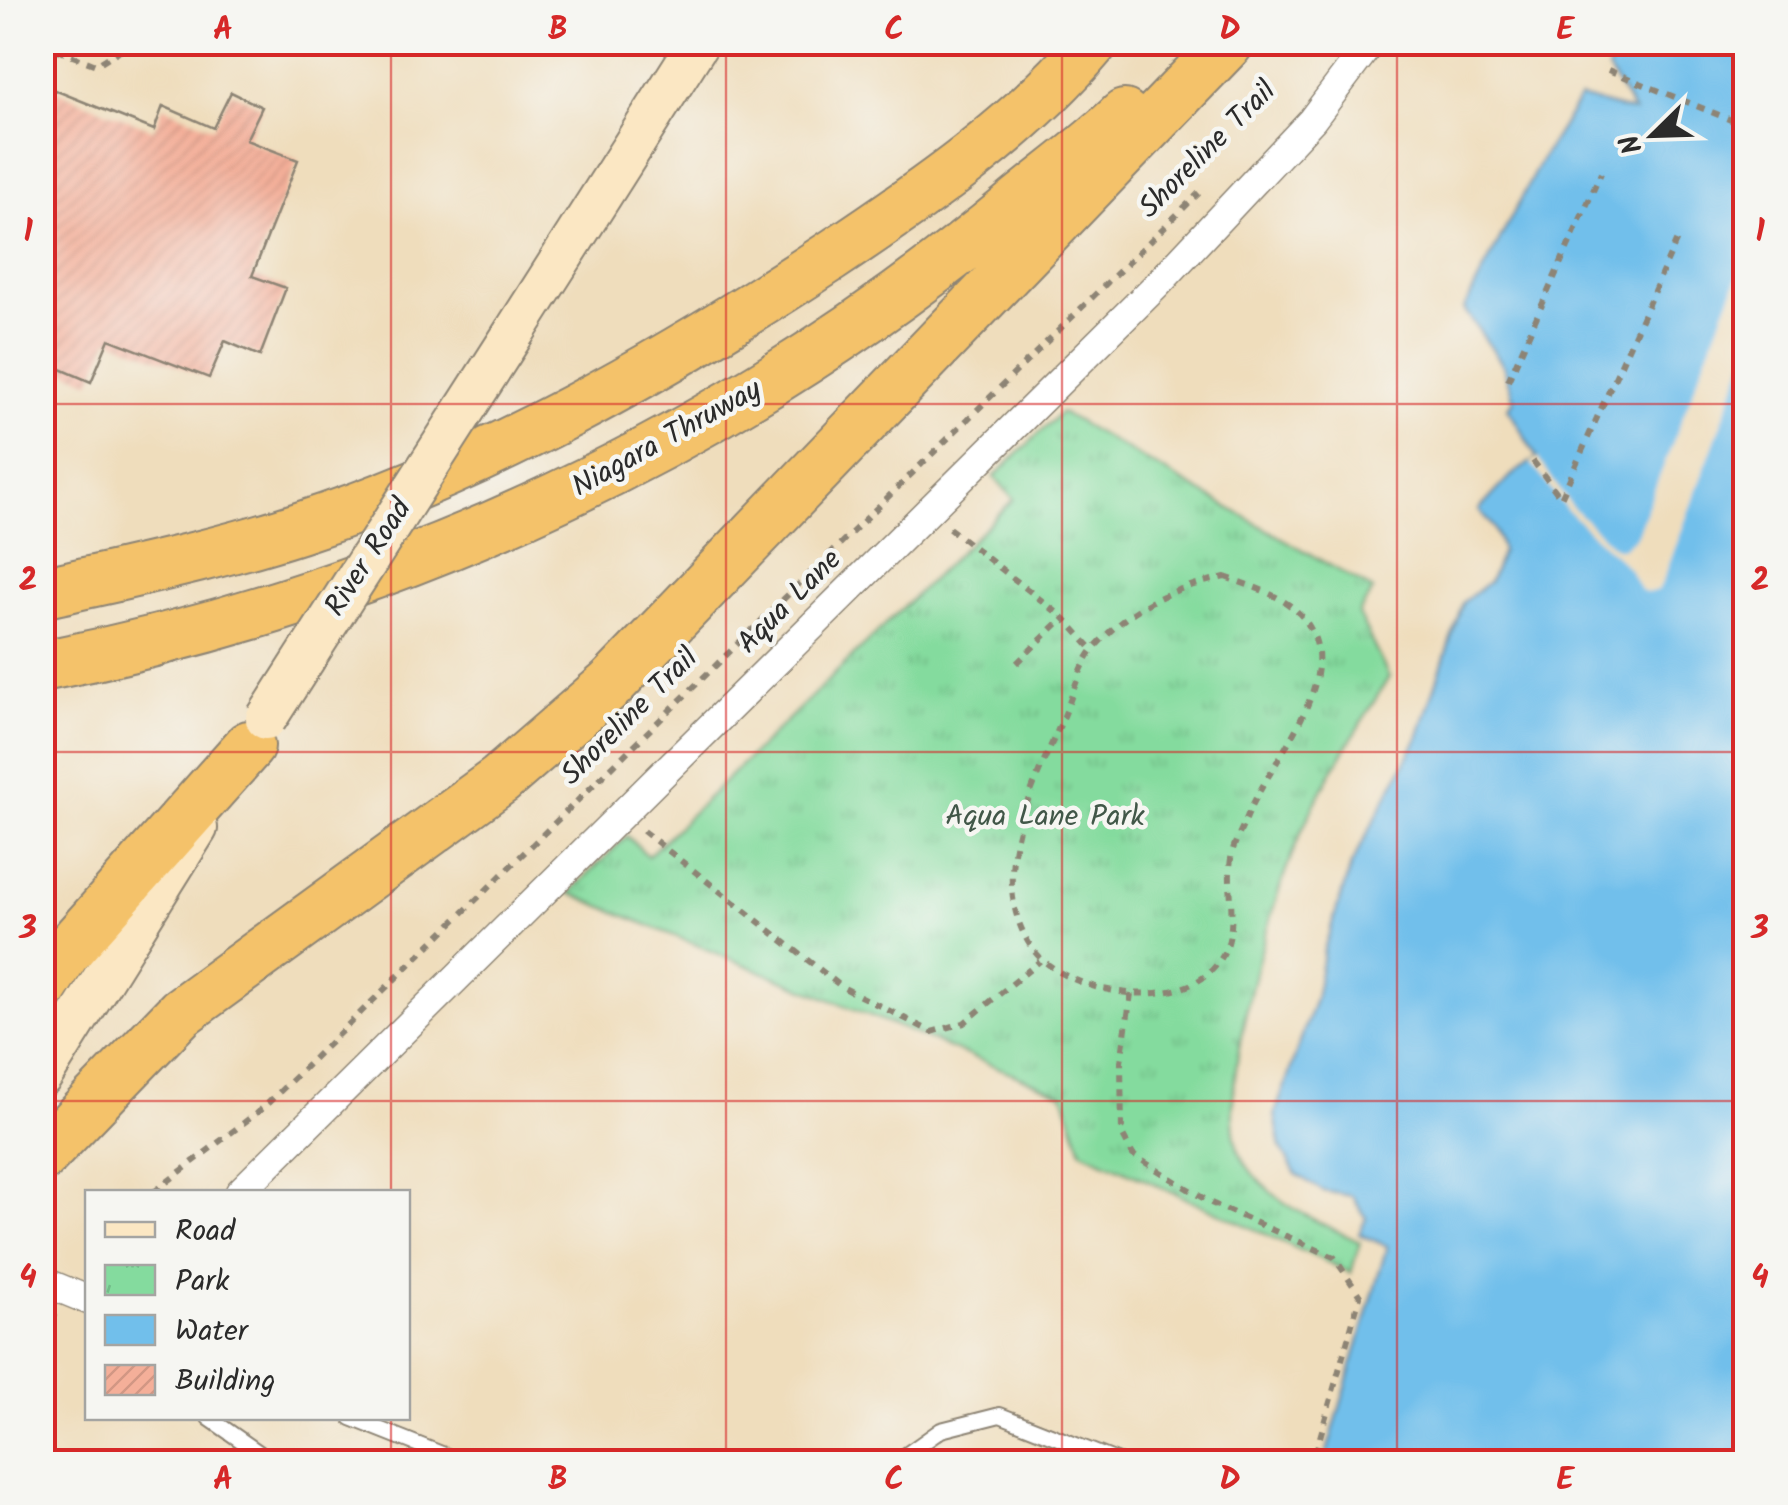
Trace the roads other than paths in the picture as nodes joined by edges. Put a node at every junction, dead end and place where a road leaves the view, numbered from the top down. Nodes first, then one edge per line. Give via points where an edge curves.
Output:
1 (699, 42) edge
2 (1093, 42) edge
3 (1200, 42) edge
4 (1229, 42) edge
5 (1371, 42) edge
6 (752, 394) junction
7 (42, 593) edge
8 (42, 666) edge
9 (42, 695) edge
10 (257, 733) junction
11 (42, 988) edge
12 (42, 1076) edge
13 (42, 1156) edge
14 (242, 1190) edge
15 (42, 1281) edge
16 (85, 1299) edge
17 (212, 1420) edge
18 (356, 1420) edge
19 (272, 1462) edge
20 (462, 1462) edge
21 (896, 1462) edge
22 (1119, 1462) edge

1 - 10 main road, River Road, bridge
2 - 7 highway via 923,195 612,392 300,528
3 - 6 highway, Niagara Thruway via 1100,139 928,278
4 - 13 highway via 612,683 500,780 181,1012
5 - 14 street, Aqua Lane via 1312,120 1158,284
6 - 8 highway, Niagara Thruway via 612,473 460,543 258,613
6 - 9 highway via 574,518 229,648
10 - 11 highway via 64,954
10 - 12 main road, River Road
15 - 16 street
17 - 19 lane
18 - 20 lane
21 - 22 lane via 941,1430 1000,1415

